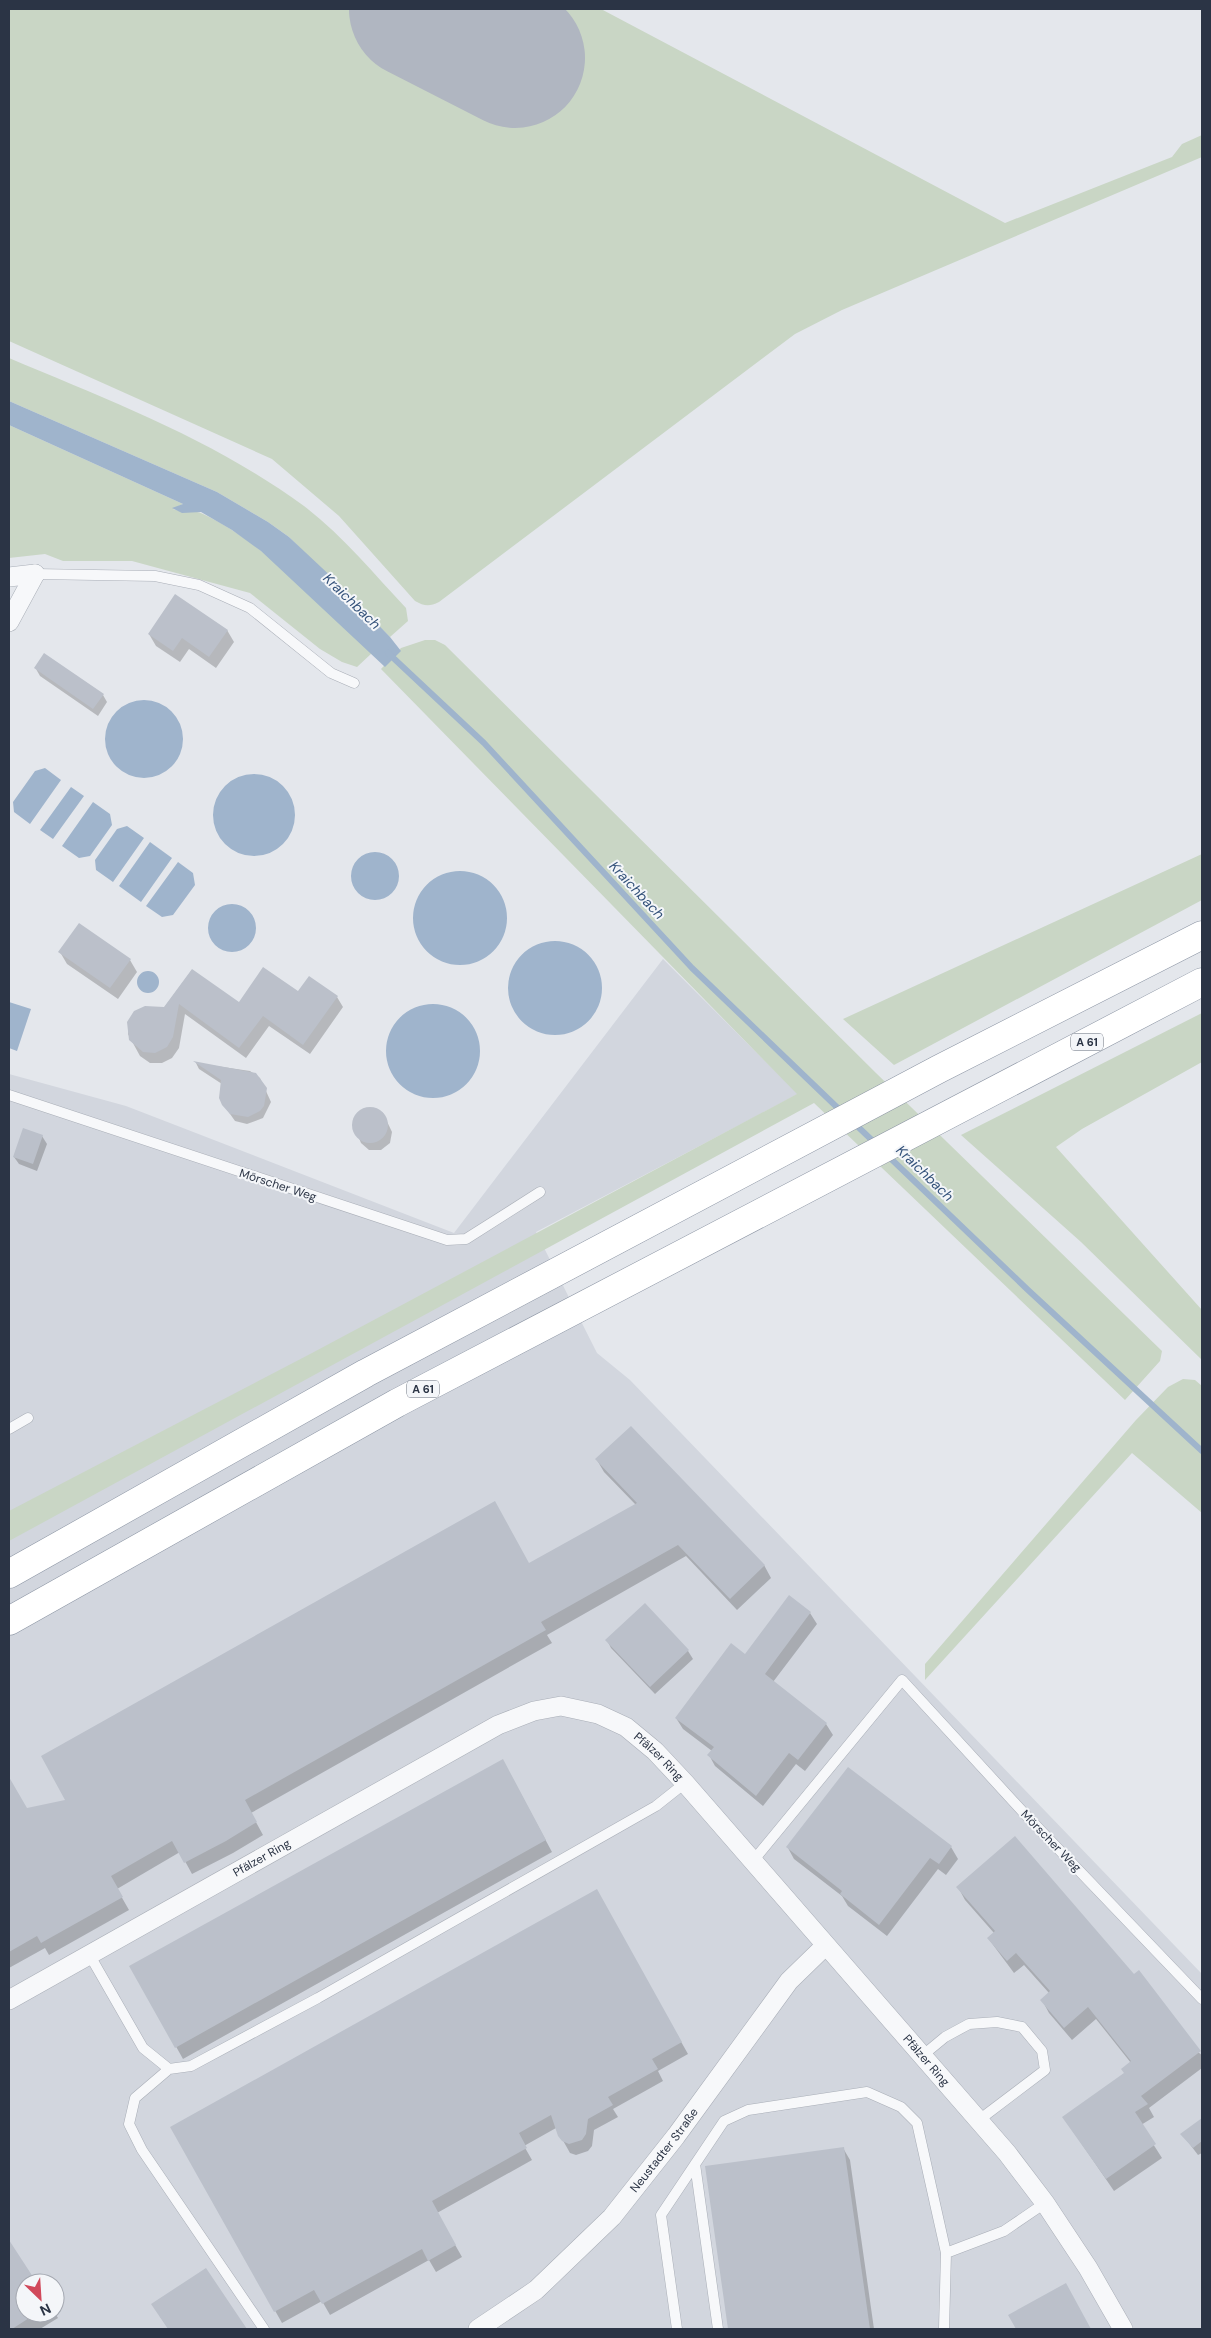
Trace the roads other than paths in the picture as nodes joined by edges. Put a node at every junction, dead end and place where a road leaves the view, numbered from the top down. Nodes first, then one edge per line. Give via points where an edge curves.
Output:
1 (35, 574) junction
2 (9, 576) edge
3 (9, 622) edge
4 (354, 683) dead end
5 (1202, 934) edge
6 (1202, 982) edge
7 (9, 1096) edge
8 (540, 1192) dead end
9 (28, 1418) dead end
10 (9, 1429) edge
11 (9, 1574) edge
12 (9, 1621) edge
13 (685, 1783) junction
14 (753, 1861) junction
15 (825, 1946) junction
16 (89, 1954) junction
17 (1202, 1999) edge
18 (9, 2000) edge
19 (922, 2056) junction
20 (168, 2069) junction
21 (979, 2120) junction
22 (695, 2164) junction
23 (1045, 2203) junction
24 (946, 2253) junction
25 (264, 2329) edge
26 (478, 2329) edge
27 (677, 2329) edge
28 (718, 2329) edge
29 (944, 2329) edge
30 (1123, 2329) edge

1 - 2 street
1 - 3 street
1 - 4 lane via 155,576 199,585 250,608 332,673
5 - 11 highway via 939,1069 366,1373
6 - 12 highway, A 61 via 397,1403
7 - 8 lane, Mörscher Weg via 447,1240 466,1239
9 - 10 lane
13 - 14 street, Pfälzer Ring
13 - 16 street, Pfälzer Ring via 626,1726 598,1714 560,1706 534,1710 498,1725
13 - 20 lane via 656,1806 318,1998 191,2066
14 - 15 street, Pfälzer Ring
14 - 17 lane, Mörscher Weg via 902,1680
15 - 19 street, Pfälzer Ring
15 - 26 street, Neustadter Straße via 788,1980 676,2136 612,2217 536,2290
16 - 18 street, Pfälzer Ring
16 - 20 lane via 143,2048
19 - 21 street, Pfälzer Ring
19 - 21 lane via 944,2037 969,2024 997,2022 1022,2027 1042,2051 1046,2070
20 - 25 lane via 135,2098 129,2124 142,2150
21 - 23 street, Pfälzer Ring
22 - 24 lane via 724,2121 748,2110 867,2092 901,2107 918,2123
22 - 27 lane via 661,2215
22 - 28 lane
23 - 24 lane via 1004,2231
23 - 30 street, Pfälzer Ring
24 - 29 lane

